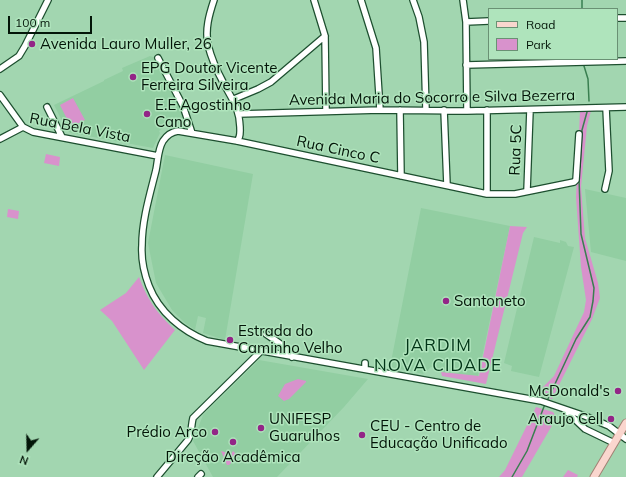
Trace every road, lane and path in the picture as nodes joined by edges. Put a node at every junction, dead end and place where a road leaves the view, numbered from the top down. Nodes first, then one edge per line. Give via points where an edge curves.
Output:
1 (48, 0) edge
2 (214, 0) edge
3 (314, 0) edge
4 (361, 0) edge
5 (413, 0) edge
6 (462, 0) edge
7 (488, 21) edge
8 (466, 22) junction
9 (325, 36) junction
10 (158, 58) dead end
11 (626, 60) edge
12 (466, 65) junction
13 (0, 69) edge
14 (0, 96) edge
15 (234, 99) junction
16 (47, 107) dead end
17 (626, 107) edge
18 (606, 108) junction
19 (380, 110) junction
20 (400, 110) junction
21 (426, 110) junction
22 (444, 110) junction
23 (487, 110) junction
24 (530, 110) junction
25 (326, 111) junction
26 (467, 111) junction
27 (239, 114) junction
28 (23, 127) junction
29 (192, 133) junction
30 (579, 134) dead end
31 (62, 137) junction
32 (0, 139) edge
33 (237, 141) junction
34 (158, 156) junction
35 (401, 176) junction
36 (447, 185) junction
37 (605, 189) dead end
38 (527, 191) junction
39 (487, 194) junction
40 (266, 334) dead end
41 (260, 352) junction
42 (292, 357) junction
43 (564, 409) junction
44 (626, 423) edge
45 (620, 434) junction
46 (626, 439) edge
47 (614, 443) junction
48 (157, 477) edge
49 (594, 477) edge

1 - 13 street via 19,56
2 - 15 street via 206,34 208,46 223,82
3 - 9 street
4 - 19 street via 376,48
5 - 21 street via 424,42
6 - 8 street
7 - 8 street
8 - 12 street
9 - 15 street via 271,82
9 - 25 street
10 - 29 street via 183,106
11 - 12 street
12 - 26 street
14 - 28 street
15 - 27 street
16 - 31 street
17 - 18 street, Avenida Maria do Socorro e Silva Bezerra
18 - 24 street, Avenida Maria do Socorro e Silva Bezerra
18 - 37 street via 609,171
19 - 20 street, Avenida Maria do Socorro e Silva Bezerra
19 - 25 street, Avenida Maria do Socorro e Silva Bezerra
20 - 21 street, Avenida Maria do Socorro e Silva Bezerra
20 - 35 street
21 - 22 street, Avenida Maria do Socorro e Silva Bezerra
22 - 26 street, Avenida Maria do Socorro e Silva Bezerra
22 - 36 street
23 - 24 street, Avenida Maria do Socorro e Silva Bezerra
23 - 26 street, Avenida Maria do Socorro e Silva Bezerra
23 - 39 street
24 - 38 street, Rua 5C
25 - 27 street, Avenida Maria do Socorro e Silva Bezerra
27 - 33 street via 240,137
28 - 31 street, Rua Bela Vista via 33,132
28 - 32 street, Rua Bela Vista
29 - 33 street, Rua Cinco C
29 - 34 street, Rua Cinco C via 173,131 163,141
30 - 38 street, Rua Cinco C via 575,181
31 - 34 street, Rua Bela Vista
33 - 35 street, Rua Cinco C
34 - 41 street via 142,244 144,271 149,287 174,322 197,338
35 - 36 street, Rua Cinco C
36 - 39 street, Rua Cinco C
38 - 39 street, Rua Cinco C via 515,194
40 - 42 street via 283,345
41 - 42 street
41 - 48 street via 193,418 191,436
42 - 43 street via 365,366 541,401
43 - 45 street via 608,426
43 - 47 street via 585,429
44 - 45 main road
45 - 46 street
45 - 47 main road
47 - 49 main road

